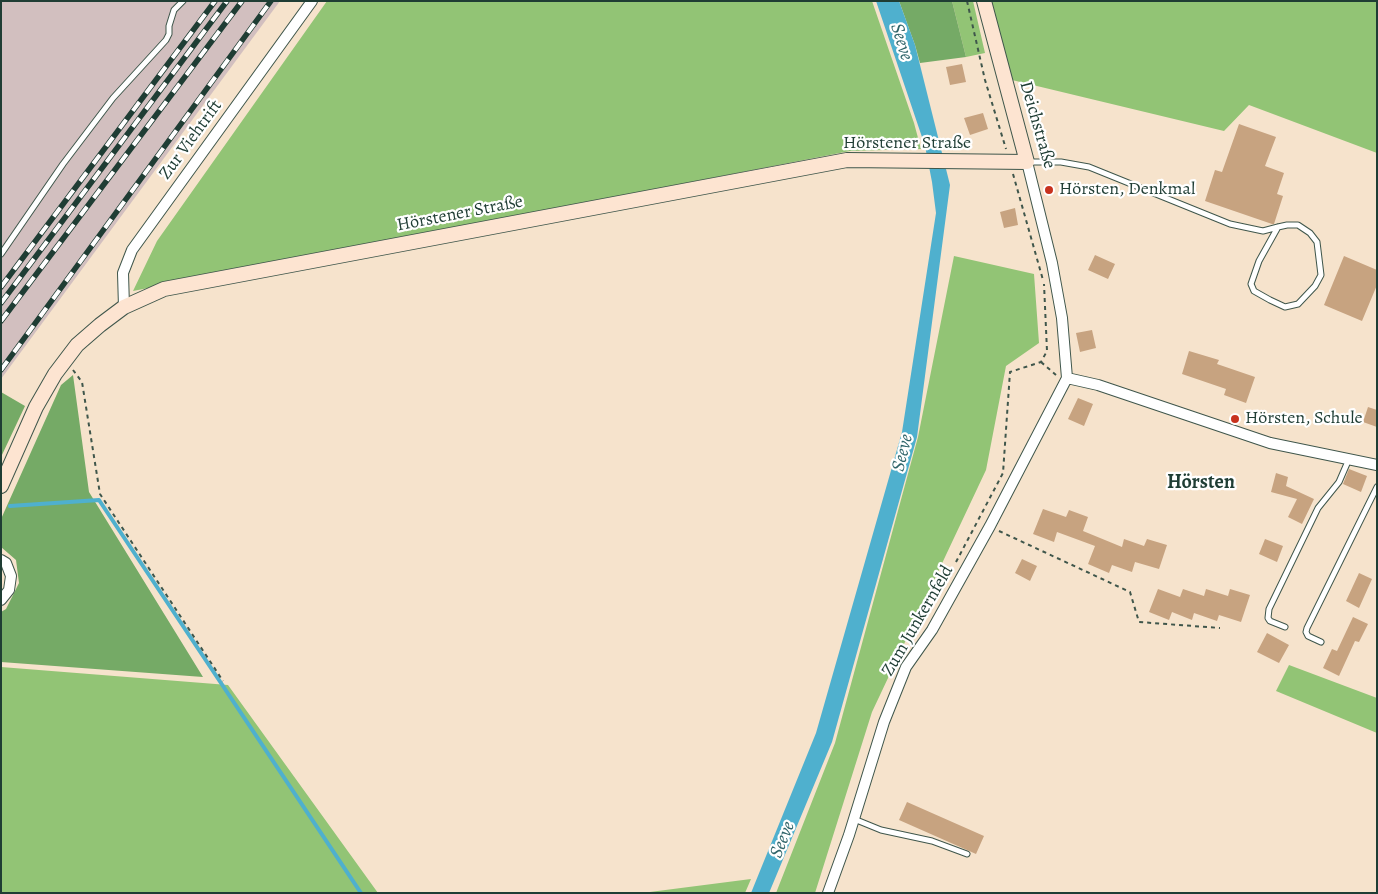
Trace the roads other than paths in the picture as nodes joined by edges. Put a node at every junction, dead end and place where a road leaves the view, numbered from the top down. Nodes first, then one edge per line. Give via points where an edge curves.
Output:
1 (183, 1) edge
2 (312, 1) edge
3 (984, 1) edge
4 (1028, 162) junction
5 (1278, 227) junction
6 (1, 254) edge
7 (124, 307) junction
8 (1067, 378) junction
9 (1349, 459) junction
10 (1377, 465) edge
11 (1, 486) edge
12 (1377, 487) edge
13 (1, 560) edge
14 (1, 600) edge
15 (1285, 627) dead end
16 (1321, 642) dead end
17 (854, 819) junction
18 (967, 854) dead end
19 (828, 893) edge

1 - 6 lane via 172,15 166,40 96,120
2 - 7 street, Zur Viehtrift via 132,250 123,273
3 - 4 street, Deichstraße
4 - 5 lane via 1061,162 1089,167 1230,224 1263,231
4 - 7 street, Hörstener Straße via 1008,168 956,162 847,160 164,289
4 - 8 street, Deichstraße via 1062,318
5 - 5 lane via 1298,225 1310,233 1317,242 1321,275 1298,304 1285,307 1260,295 1252,284 1259,261
7 - 11 street, Hörstener Straße via 77,345 55,374 36,407
8 - 9 street via 1098,385 1270,443
8 - 17 street, Zum Junkernfeld via 990,526 932,630 906,667 884,722
9 - 10 street
9 - 15 lane via 1334,489 1318,508 1269,610 1270,621
12 - 16 lane via 1307,628 1308,636
13 - 14 street via 6,563 11,576 9,590
17 - 18 lane via 881,830 932,841
17 - 19 street, Zum Junkernfeld

